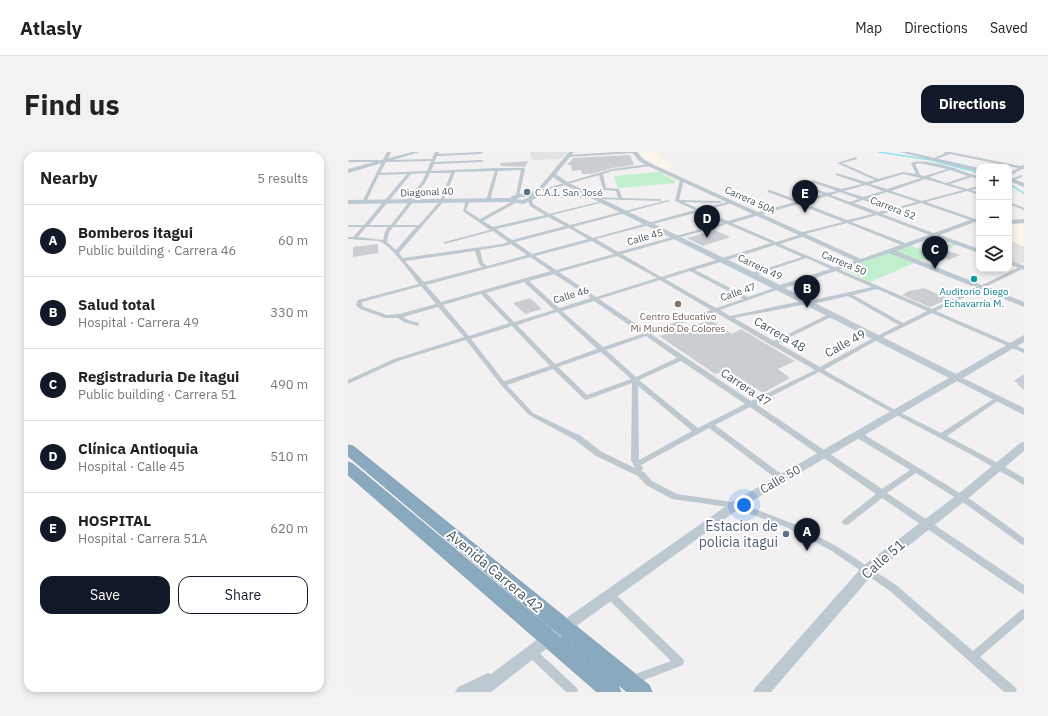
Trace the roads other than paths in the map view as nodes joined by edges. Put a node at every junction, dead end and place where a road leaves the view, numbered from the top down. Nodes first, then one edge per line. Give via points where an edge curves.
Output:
1 (389, 152) edge
2 (410, 152) edge
3 (418, 152) edge
4 (481, 152) edge
5 (634, 152) edge
6 (902, 152) edge
7 (944, 152) edge
8 (951, 152) edge
9 (436, 153) edge
10 (570, 154) edge
11 (856, 158) dead end
12 (935, 159) junction
13 (385, 160) junction
14 (348, 161) edge
15 (378, 161) junction
16 (409, 161) junction
17 (482, 161) junction
18 (433, 162) junction
19 (650, 165) junction
20 (1023, 167) edge
21 (497, 169) junction
22 (949, 169) junction
23 (976, 169) edge
24 (348, 170) edge
25 (483, 170) junction
26 (453, 172) junction
27 (428, 173) junction
28 (601, 173) junction
29 (378, 174) junction
30 (402, 174) junction
31 (409, 174) junction
32 (552, 174) junction
33 (837, 174) dead end
34 (972, 176) junction
35 (1012, 176) edge
36 (1021, 176) dead end
37 (922, 177) junction
38 (976, 177) edge
39 (1012, 178) edge
40 (1012, 179) edge
41 (813, 180) dead end
42 (878, 180) junction
43 (681, 182) junction
44 (565, 183) junction
45 (799, 184) dead end
46 (866, 184) junction
47 (946, 184) junction
48 (1024, 185) edge
49 (976, 188) edge
50 (841, 190) junction
51 (887, 190) junction
52 (967, 190) junction
53 (539, 191) junction
54 (769, 191) dead end
55 (976, 193) edge
56 (826, 195) junction
57 (531, 198) junction
58 (593, 198) junction
59 (513, 199) junction
60 (620, 199) junction
61 (863, 199) junction
62 (468, 200) junction
63 (488, 200) junction
64 (442, 201) junction
65 (668, 201) junction
66 (677, 201) junction
67 (348, 202) edge
68 (364, 202) junction
69 (409, 202) junction
70 (602, 202) junction
71 (711, 202) junction
72 (731, 202) junction
73 (921, 202) junction
74 (1012, 202) edge
75 (385, 203) junction
76 (798, 203) junction
77 (851, 203) junction
78 (718, 206) junction
79 (1018, 206) junction
80 (1012, 208) edge
81 (892, 209) junction
82 (1024, 209) edge
83 (699, 211) junction
84 (623, 212) junction
85 (877, 213) junction
86 (757, 214) junction
87 (549, 216) junction
88 (976, 219) edge
89 (480, 221) junction
90 (976, 221) edge
91 (1024, 221) edge
92 (846, 222) junction
93 (1012, 222) edge
94 (727, 223) junction
95 (648, 225) junction
96 (348, 226) edge
97 (364, 226) junction
98 (391, 226) junction
99 (420, 226) junction
100 (569, 226) junction
101 (492, 229) junction
102 (387, 232) junction
103 (802, 235) junction
104 (934, 235) junction
105 (348, 238) edge
106 (355, 238) junction
107 (365, 238) junction
108 (674, 238) junction
109 (592, 239) junction
110 (385, 242) junction
111 (511, 242) junction
112 (446, 243) dead end
113 (775, 244) junction
114 (906, 245) junction
115 (477, 249) junction
116 (976, 250) edge
117 (890, 251) junction
118 (396, 253) junction
119 (616, 254) junction
120 (532, 256) junction
121 (805, 257) junction
122 (402, 260) junction
123 (719, 260) junction
124 (861, 261) junction
125 (1012, 263) edge
126 (486, 267) junction
127 (1023, 267) edge
128 (691, 270) junction
129 (834, 270) junction
130 (555, 272) junction
131 (751, 275) junction
132 (660, 279) junction
133 (525, 280) junction
134 (422, 284) junction
135 (980, 287) junction
136 (779, 288) junction
137 (876, 288) junction
138 (482, 292) junction
139 (848, 294) junction
140 (594, 299) junction
141 (747, 299) junction
142 (808, 303) junction
143 (439, 304) junction
144 (1024, 305) edge
145 (557, 310) junction
146 (715, 310) junction
147 (931, 311) junction
148 (831, 315) junction
149 (396, 316) junction
150 (728, 318) junction
151 (417, 324) dead end
152 (512, 324) junction
153 (903, 325) junction
154 (646, 334) junction
155 (467, 337) junction
156 (877, 338) junction
157 (1024, 338) edge
158 (772, 344) junction
159 (1012, 346) junction
160 (601, 349) junction
161 (1024, 351) edge
162 (682, 358) junction
163 (553, 366) junction
164 (819, 370) junction
165 (956, 378) junction
166 (635, 380) junction
167 (348, 382) edge
168 (503, 384) junction
169 (997, 399) junction
170 (750, 405) junction
171 (894, 412) junction
172 (1024, 412) edge
173 (710, 425) junction
174 (697, 431) junction
175 (856, 434) junction
176 (942, 436) junction
177 (1024, 445) edge
178 (348, 449) edge
179 (823, 453) junction
180 (637, 464) junction
181 (999, 466) junction
182 (348, 467) edge
183 (915, 470) junction
184 (641, 474) junction
185 (782, 478) junction
186 (1024, 482) edge
187 (882, 493) junction
188 (961, 498) junction
189 (736, 505) junction
190 (846, 522) dead end
191 (926, 523) junction
192 (1024, 542) edge
193 (868, 570) junction
194 (1024, 590) edge
195 (610, 595) junction
196 (1024, 613) edge
197 (556, 633) junction
198 (531, 652) junction
199 (972, 658) junction
200 (504, 672) junction
201 (635, 687) edge
202 (463, 692) edge
203 (479, 692) edge
204 (573, 692) edge
205 (611, 692) edge
206 (761, 692) edge
207 (1012, 692) edge

1 - 13 street
2 - 13 street
3 - 13 street
4 - 9 street
4 - 17 street
5 - 10 street
5 - 19 street, Carrera 50A
6 - 12 street
7 - 8 street
8 - 12 street
8 - 20 street
9 - 18 street
10 - 32 street
11 - 42 street via 840,163
12 - 23 street
13 - 15 street
13 - 16 street
13 - 24 street
13 - 29 street
14 - 15 street
15 - 24 street
16 - 18 street
16 - 30 street
17 - 18 street
17 - 25 street
18 - 27 street
19 - 28 street
19 - 43 street, Carrera 50A
20 - 35 street
21 - 25 street
21 - 59 street via 524,170
21 - 63 street
22 - 34 street
22 - 37 street
22 - 37 street via 913,163
25 - 26 street
26 - 27 street
26 - 64 street
27 - 31 street
27 - 69 street
28 - 44 street
28 - 60 street via 604,189 618,190
29 - 30 street
29 - 68 street
30 - 31 street
31 - 75 street
32 - 44 street, Carrera 49
32 - 53 street
33 - 46 street
34 - 38 street
34 - 47 street
36 - 39 street
37 - 42 street, Calle 45 via 903,173
37 - 47 street
37 - 51 street
40 - 48 street
41 - 50 street
42 - 46 street, Calle 45
43 - 66 street
43 - 72 street, Carrera 50A
44 - 53 street
44 - 58 street, Carrera 49
45 - 56 street, Carrera 52
46 - 50 street, Calle 45
46 - 51 street
47 - 52 street
49 - 52 street, Calle 46
50 - 56 street, Calle 45
50 - 61 street
51 - 61 street
51 - 73 street
52 - 55 street
52 - 73 street, Calle 46
53 - 57 street
54 - 76 street
56 - 76 street, Calle 45
56 - 77 street, Carrera 52
57 - 58 street via 539,195
57 - 59 street, Diagonal 40
57 - 87 street, Carrera 48 via 531,205
58 - 60 street
58 - 70 street, Carrera 49
59 - 63 street, Diagonal 40
59 - 89 street
60 - 65 street
61 - 77 street
61 - 81 street
62 - 63 street, Diagonal 40
62 - 64 street, Diagonal 40
62 - 89 street, Carrera 47 via 464,210
64 - 69 street, Diagonal 40
64 - 99 street
65 - 66 street
65 - 84 street
66 - 71 street
66 - 83 street, Carrera 50
67 - 68 street, Diagonal 40
68 - 75 street, Diagonal 40
69 - 75 street, Diagonal 40
69 - 98 street
70 - 84 street, Carrera 49
70 - 87 street
71 - 72 street
71 - 78 street
72 - 78 street
72 - 86 street, Carrera 50A
73 - 81 street, Calle 46
73 - 88 street
74 - 79 street
75 - 97 street
76 - 86 street, Calle 45
76 - 92 street
77 - 85 street, Carrera 52
78 - 83 street
79 - 80 street
79 - 82 street
81 - 85 street, Calle 46
83 - 94 street, Carrera 50
83 - 95 street
84 - 95 street, Carrera 49
84 - 100 street
85 - 92 street, Calle 46
85 - 104 street, Carrera 52
86 - 94 street, Calle 45
86 - 103 street, Carrera 50A
87 - 100 street, Carrera 48
87 - 101 street
89 - 101 street, Carrera 47
90 - 104 street, Calle 47
91 - 93 street
92 - 103 street, Calle 46
92 - 114 street
94 - 108 street, Calle 45
94 - 113 street, Carrera 50
95 - 108 street, Carrera 49
95 - 109 street
96 - 97 street
97 - 98 street
97 - 106 street
98 - 99 street
98 - 102 street
99 - 118 street
100 - 109 street, Carrera 48
100 - 111 street
101 - 111 street, Carrera 47
101 - 112 street
102 - 107 street
102 - 110 street
103 - 113 street, Calle 46
103 - 124 street, Carrera 50A
104 - 114 street, Calle 47
104 - 116 street, Carrera 52
105 - 106 street
106 - 107 street
107 - 110 street
108 - 119 street, Calle 45
108 - 123 street, Carrera 49
109 - 119 street, Carrera 48
109 - 120 street
110 - 118 street
111 - 115 street
111 - 120 street, Carrera 47
113 - 121 street, Carrera 50
113 - 123 street, Calle 46
114 - 117 street, Calle 47
115 - 122 street
115 - 126 street via 481,264
117 - 124 street, Calle 47
117 - 135 street
118 - 122 street
119 - 130 street, Calle 45
119 - 132 street, Carrera 48
120 - 126 street
120 - 130 street, Carrera 47
121 - 129 street, Carrera 50
121 - 131 street
122 - 134 street
123 - 128 street, Calle 46
123 - 131 street, Carrera 49
124 - 129 street, Calle 47
125 - 127 street
126 - 134 street
127 - 135 street, Calle 49
128 - 132 street, Calle 46
128 - 141 street
129 - 136 street, Calle 47
129 - 137 street, Carrera 50
130 - 133 street, Calle 45
130 - 140 street, Carrera 47
131 - 136 street, Carrera 49
132 - 140 street, Calle 46
132 - 146 street, Carrera 48
133 - 138 street, Calle 45
133 - 145 street
134 - 143 street
134 - 149 street via 360,301 359,305 362,308 388,317
135 - 144 street
135 - 147 street, Calle 49
136 - 141 street, Calle 47
136 - 142 street, Carrera 49
137 - 139 street
137 - 147 street, Carrera 50
138 - 143 street, Calle 45
138 - 152 street
139 - 142 street
139 - 153 street
140 - 145 street, Calle 46
140 - 154 street, Carrera 47
141 - 146 street, Calle 47
142 - 148 street, Carrera 49
142 - 150 street
143 - 149 street, Calle 45
143 - 155 street
145 - 152 street, Calle 46
145 - 160 street
146 - 150 street, Carrera 48
146 - 154 street, Calle 47
147 - 153 street, Calle 49
147 - 159 street, Carrera 50
148 - 156 street, Carrera 49
148 - 158 street
149 - 151 street
150 - 158 street, Carrera 48
152 - 155 street, Calle 46
152 - 163 street
153 - 156 street, Calle 49
154 - 160 street, Calle 47
154 - 162 street, Carrera 47
155 - 167 street, Calle 46 via 396,360
155 - 168 street
156 - 164 street, Calle 49
156 - 165 street, Carrera 49
157 - 159 street, Calle 50
158 - 164 street, Carrera 48
159 - 161 street, Carrera 50
159 - 165 street, Calle 50
160 - 163 street, Calle 47
160 - 166 street
162 - 166 street
162 - 170 street, Carrera 47
163 - 166 street via 586,398
163 - 168 street, Calle 47
164 - 170 street, Calle 49
164 - 171 street, Carrera 48
165 - 169 street, Carrera 49
165 - 171 street, Calle 50
166 - 174 street
166 - 180 street
168 - 184 street via 537,418
169 - 172 street, Carrera 49
169 - 176 street
170 - 173 street, Calle 49
170 - 179 street, Carrera 47
171 - 175 street, Calle 50
171 - 176 street, Carrera 48
173 - 174 street, Calle 49
173 - 185 street
174 - 180 street, Calle 49
175 - 179 street, Calle 50
175 - 183 street
176 - 181 street, Carrera 48
177 - 181 street, Calle 51
178 - 197 highway, Avenida Carrera 42
179 - 185 street, Calle 50
179 - 187 street, Carrera 47
180 - 184 street
181 - 186 street, Carrera 48
181 - 188 street, Calle 51
182 - 197 highway, Avenida Carrera 42
183 - 187 street
183 - 188 street
184 - 189 street via 650,483 675,497
185 - 189 street, Calle 50
187 - 190 street
187 - 191 street, Carrera 47
188 - 191 street, Calle 51
188 - 192 street
189 - 193 street via 791,526 836,549
189 - 195 street, Calle 50
191 - 193 street, Calle 51
191 - 194 street, Carrera 47
193 - 199 street via 893,588
193 - 206 street, Calle 51
195 - 197 street, Calle 50
195 - 201 street via 679,662
196 - 199 street
197 - 198 street, Calle 50
197 - 201 highway, Avenida Carrera 42
197 - 205 highway, Avenida Carrera 42
198 - 200 street, Calle 50
198 - 204 street
199 - 207 street
200 - 202 street
200 - 203 street

